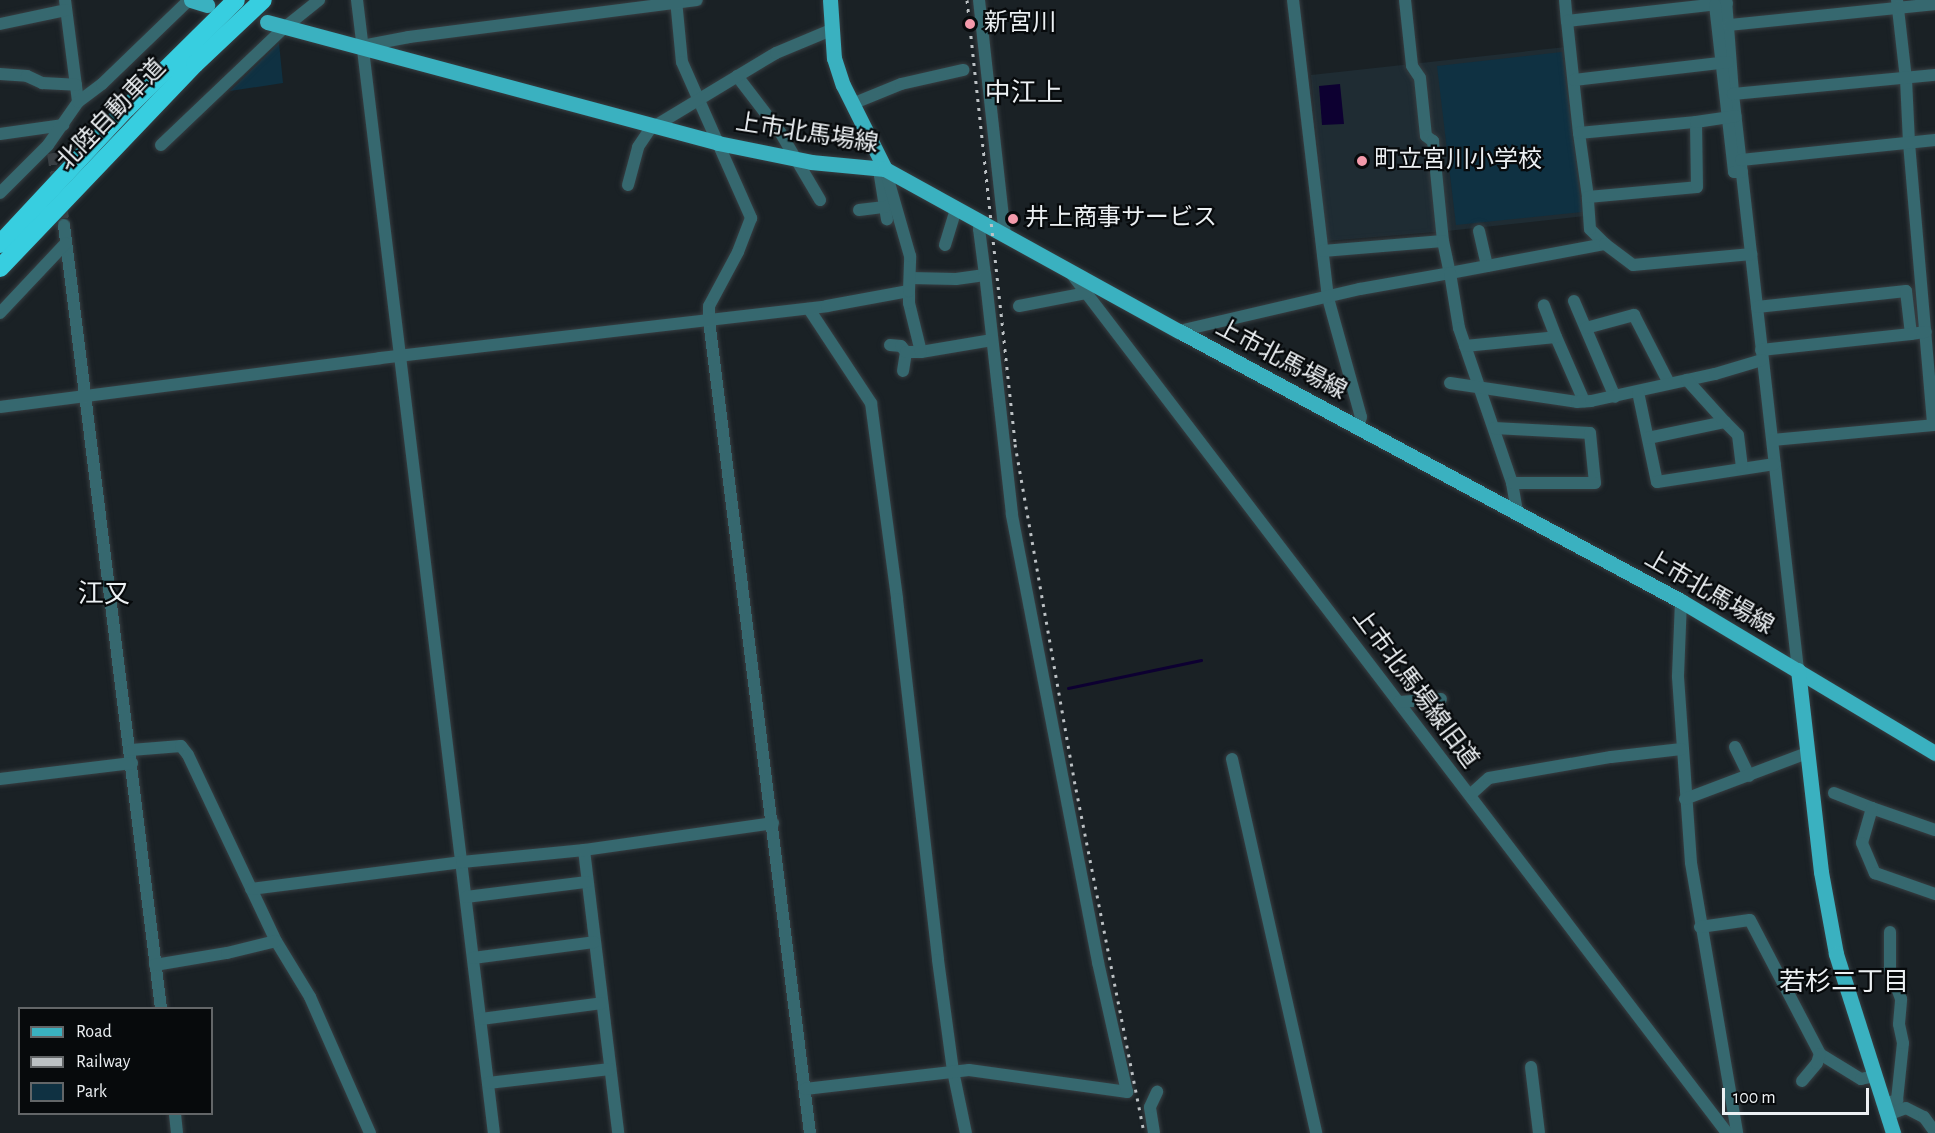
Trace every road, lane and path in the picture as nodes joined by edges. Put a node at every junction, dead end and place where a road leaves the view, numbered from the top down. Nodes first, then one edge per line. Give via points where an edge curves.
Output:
1 (190, 0) edge
2 (231, 0) edge
3 (236, 0) edge
4 (263, 0) edge
5 (274, 0) edge
6 (319, 0) edge
7 (357, 0) edge
8 (697, 0) edge
9 (830, 0) edge
10 (979, 0) edge
11 (1293, 0) edge
12 (1405, 0) edge
13 (1565, 0) edge
14 (676, 1) edge
15 (1722, 3) edge
16 (207, 4) dead end
17 (1897, 4) edge
18 (1935, 4) edge
19 (65, 5) edge
20 (1567, 21) junction
21 (267, 22) dead end
22 (0, 24) edge
23 (1729, 25) junction
24 (284, 28) junction
25 (831, 30) junction
26 (362, 46) junction
27 (186, 50) junction
28 (1725, 62) junction
29 (963, 70) dead end
30 (0, 74) edge
31 (1935, 75) edge
32 (737, 76) junction
33 (1906, 79) junction
34 (1574, 80) junction
35 (76, 85) junction
36 (1733, 94) junction
37 (698, 100) junction
38 (78, 102) junction
39 (852, 104) junction
40 (1731, 117) junction
41 (1696, 122) junction
42 (136, 124) junction
43 (63, 125) junction
44 (656, 126) junction
45 (1580, 133) junction
46 (0, 134) edge
47 (1935, 140) edge
48 (718, 143) junction
49 (1909, 143) junction
50 (161, 145) dead end
51 (796, 159) junction
52 (1742, 166) junction
53 (885, 169) junction
54 (628, 185) dead end
55 (0, 193) edge
56 (1588, 197) junction
57 (820, 200) dead end
58 (956, 209) junction
59 (859, 210) dead end
60 (981, 222) junction
61 (64, 225) tunnel mouth
62 (1479, 231) dead end
63 (1005, 236) junction
64 (1443, 241) junction
65 (0, 243) edge
66 (66, 243) junction
67 (945, 244) dead end
68 (1605, 244) junction
69 (1323, 251) junction
70 (1751, 254) junction
71 (1487, 266) junction
72 (0, 268) edge
73 (1069, 270) junction
74 (1450, 273) junction
75 (986, 275) junction
76 (910, 285) junction
77 (1086, 293) junction
78 (1328, 298) junction
79 (1574, 301) dead end
80 (1544, 304) dead end
81 (1019, 306) dead end
82 (1757, 307) junction
83 (809, 309) junction
84 (0, 313) edge
85 (709, 320) junction
86 (1586, 328) junction
87 (1179, 331) junction
88 (1926, 332) junction
89 (1911, 334) junction
90 (1556, 337) junction
91 (992, 340) junction
92 (890, 345) dead end
93 (1465, 346) junction
94 (906, 352) junction
95 (921, 352) junction
96 (1762, 355) junction
97 (399, 357) junction
98 (903, 370) dead end
99 (1687, 380) junction
100 (1450, 383) dead end
101 (1669, 383) junction
102 (1479, 385) junction
103 (1638, 392) junction
104 (1615, 397) junction
105 (87, 398) junction
106 (1584, 401) junction
107 (0, 407) edge
108 (1725, 422) junction
109 (1934, 425) edge
110 (1358, 427) junction
111 (1494, 428) junction
112 (1648, 438) junction
113 (1773, 440) junction
114 (1775, 464) junction
115 (1742, 467) junction
116 (1512, 483) junction
117 (1517, 512) junction
118 (1681, 601) junction
119 (1798, 670) junction
120 (1441, 699) dead end
121 (1399, 702) junction
122 (1735, 747) dead end
123 (1682, 749) junction
124 (131, 750) junction
125 (1807, 753) junction
126 (1935, 753) edge
127 (1232, 759) dead end
128 (132, 763) junction
129 (1749, 776) junction
130 (0, 779) edge
131 (1834, 794) dead end
132 (1470, 795) junction
133 (1685, 799) junction
134 (1872, 808) junction
135 (773, 823) junction
136 (1935, 830) edge
137 (584, 850) junction
138 (462, 862) junction
139 (587, 882) junction
140 (251, 889) junction
141 (1935, 894) edge
142 (466, 897) junction
143 (1700, 927) junction
144 (1890, 932) dead end
145 (276, 941) junction
146 (594, 942) junction
147 (473, 958) junction
148 (155, 964) junction
149 (602, 1003) junction
150 (161, 1007) edge
151 (480, 1019) junction
152 (1820, 1054) junction
153 (1532, 1067) dead end
154 (610, 1069) junction
155 (953, 1071) junction
156 (1874, 1076) junction
157 (1802, 1081) dead end
158 (488, 1083) junction
159 (805, 1089) junction
160 (1157, 1092) dead end
161 (1885, 1110) junction
162 (175, 1115) edge
163 (1935, 1132) edge
164 (177, 1133) edge
165 (370, 1133) edge
166 (494, 1133) edge
167 (618, 1133) edge
168 (810, 1133) edge
169 (966, 1133) edge
170 (1154, 1133) edge
171 (1316, 1133) edge
172 (1539, 1133) edge
173 (1728, 1133) edge
174 (1737, 1133) edge
175 (1893, 1133) edge

1 - 16 main road
1 - 38 street
2 - 27 highway
3 - 27 highway, 北陸自動車道
4 - 42 highway, 北陸自動車道
5 - 42 highway
6 - 24 street
7 - 26 street
8 - 14 street
9 - 25 main road
10 - 63 street
11 - 69 street
12 - 64 street via 1412,66 1420,78 1426,136 1433,141
13 - 20 street
14 - 26 street
14 - 37 street via 680,54
15 - 20 street
15 - 23 street
15 - 28 street
17 - 18 street
17 - 23 street
17 - 33 street
19 - 22 street
19 - 35 street
20 - 34 street
21 - 24 main road, 上市北馬場線
23 - 28 street
24 - 26 main road, 上市北馬場線
24 - 50 street
25 - 32 street via 776,53
25 - 39 main road via 834,58
26 - 44 main road, 上市北馬場線
26 - 97 street
27 - 65 highway, 北陸自動車道
28 - 34 street
28 - 36 street
28 - 40 street
29 - 39 street via 901,84
30 - 35 street
31 - 33 street
32 - 37 street
32 - 51 street
33 - 36 street
33 - 49 street
34 - 45 street
35 - 38 street
36 - 40 street
37 - 44 street
37 - 48 street
38 - 43 street
39 - 53 main road
40 - 41 street
40 - 52 street
41 - 45 street
41 - 56 street via 1697,187
42 - 72 highway, 北陸自動車道
43 - 46 street
43 - 55 street via 50,149
44 - 48 main road, 上市北馬場線
44 - 54 street via 638,147
45 - 56 street
47 - 49 street
48 - 51 main road, 上市北馬場線
48 - 85 street via 751,218 709,306
49 - 52 street
49 - 88 street
51 - 53 main road, 上市北馬場線
51 - 57 street
52 - 70 street
53 - 58 main road, 上市北馬場線
53 - 59 street via 880,176 886,213
53 - 76 street via 910,256
56 - 68 street via 1590,229
58 - 60 main road, 上市北馬場線
58 - 67 street
60 - 63 main road, 上市北馬場線
60 - 75 street
61 - 66 street
62 - 71 street
63 - 73 main road, 上市北馬場線
64 - 69 street
64 - 74 street
66 - 84 street
66 - 105 street
68 - 70 street via 1633,265
68 - 71 street
69 - 78 street
70 - 82 street
71 - 74 street
73 - 77 street, 上市北馬場線旧道
73 - 87 main road, 上市北馬場線
74 - 78 street
74 - 93 street
75 - 76 street
75 - 91 street
76 - 83 street
76 - 95 street via 909,303
77 - 81 street
77 - 121 street, 上市北馬場線旧道
78 - 87 street
78 - 110 street via 1361,417
79 - 86 street
80 - 90 street
82 - 89 street via 1906,291
82 - 96 street
83 - 85 street
83 - 155 street via 871,403
85 - 97 street
85 - 135 street
86 - 101 street via 1634,315
86 - 104 street
87 - 110 main road, 上市北馬場線
88 - 89 street
88 - 109 street
89 - 96 street
90 - 93 street
90 - 106 street
91 - 95 street
91 - 155 street via 1012,514 1098,962 1127,1092
92 - 94 street via 901,346
93 - 102 street
94 - 95 street
94 - 98 street
96 - 99 street
96 - 113 street
97 - 105 street
97 - 138 street
99 - 101 street
99 - 108 street
100 - 102 street
101 - 103 street
102 - 106 street
102 - 111 street
103 - 104 street
103 - 112 street
104 - 106 street
105 - 107 street
105 - 124 street
108 - 112 street
108 - 115 street via 1738,435
109 - 113 street
110 - 117 main road, 上市北馬場線
111 - 116 street
111 - 116 street via 1590,433 1595,483
112 - 115 street via 1657,482
113 - 114 street
114 - 115 street
114 - 119 street
116 - 117 street
117 - 118 main road, 上市北馬場線
118 - 119 main road, 上市北馬場線
118 - 123 street via 1678,676
119 - 125 main road
119 - 126 main road, 上市北馬場線
120 - 121 street
121 - 132 street, 上市北馬場線旧道
122 - 129 street
123 - 132 street via 1621,755 1490,778
123 - 133 street
124 - 128 street
124 - 140 street via 181,746
125 - 129 street
125 - 156 main road via 1834,942
127 - 171 street
128 - 130 street
128 - 148 street
129 - 133 street
131 - 134 street
132 - 173 street, 上市北馬場線旧道
133 - 143 street
134 - 136 street
134 - 141 street via 1862,843 1875,873
135 - 137 street
135 - 159 street
137 - 138 street
137 - 139 street
138 - 140 street
138 - 142 street
139 - 142 street
139 - 146 street
140 - 145 street
142 - 147 street
143 - 152 street via 1750,920
143 - 174 street
144 - 161 street via 1890,968 1901,999 1899,1024 1903,1043 1897,1100
145 - 148 street
145 - 165 street via 310,997
146 - 147 street
146 - 149 street
147 - 151 street
148 - 150 street
149 - 151 street
149 - 154 street
151 - 158 street
152 - 156 street via 1861,1079
152 - 157 street
153 - 172 street
154 - 158 street
154 - 167 street
155 - 159 street
155 - 169 street
156 - 161 main road
158 - 166 street
159 - 168 street
160 - 170 street via 1150,1107
161 - 163 street via 1906,1108 1924,1117
161 - 175 main road
162 - 164 street

